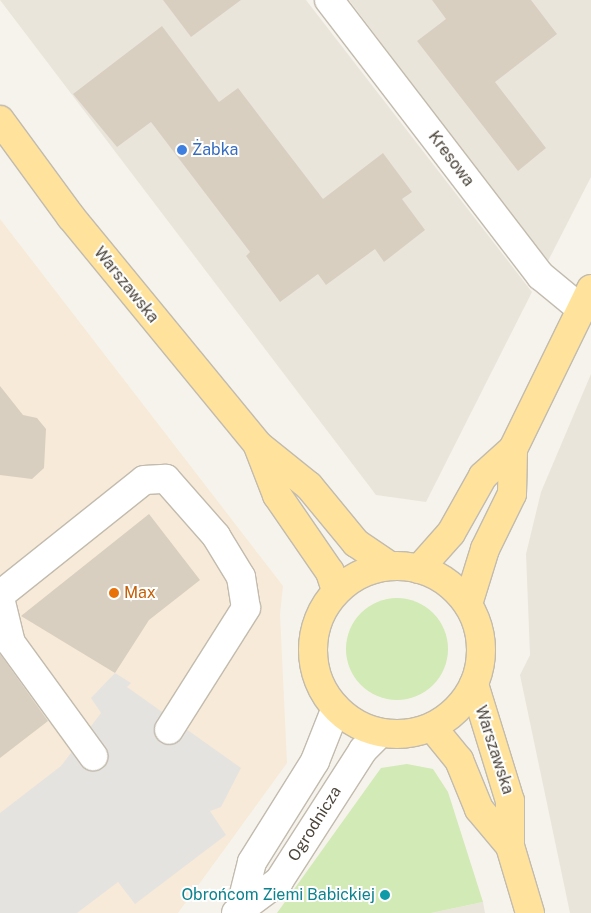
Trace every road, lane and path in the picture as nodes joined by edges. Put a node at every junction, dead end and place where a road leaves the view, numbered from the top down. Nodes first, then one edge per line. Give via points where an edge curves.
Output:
1 (329, 0) edge
2 (0, 120) edge
3 (586, 299) edge
4 (258, 446) junction
5 (513, 449) junction
6 (390, 566) junction
7 (419, 569) junction
8 (336, 591) junction
9 (0, 596) edge
10 (468, 604) junction
11 (474, 684) junction
12 (336, 708) junction
13 (432, 727) junction
14 (170, 730) dead end
15 (380, 733) junction
16 (93, 756) dead end
17 (510, 846) junction
18 (239, 909) edge
19 (530, 913) edge

1 - 3 street, Kresowa via 541,276
2 - 4 main road, Warszawska via 71,217
3 - 5 main road
4 - 6 main road, Warszawska via 309,486 356,542
4 - 8 main road, Warszawska via 277,494 330,572
5 - 7 main road via 483,476 451,533
5 - 10 main road via 512,494 482,556
6 - 7 main road
6 - 8 main road via 360,574
7 - 10 main road via 446,582
8 - 12 main road via 315,628 312,650 323,691
9 - 14 street via 144,480 166,479 216,536 241,578 246,608
9 - 16 street via 11,643
10 - 11 main road via 481,643
11 - 13 main road via 464,702
11 - 17 main road, Warszawska via 510,801
12 - 15 main road
12 - 18 street, Ogrodnicza via 315,761 252,862
13 - 15 main road via 397,735
13 - 17 main road, Warszawska via 459,760 478,810
15 - 18 street, Ogrodnicza via 363,750 279,881
17 - 19 main road, Warszawska

